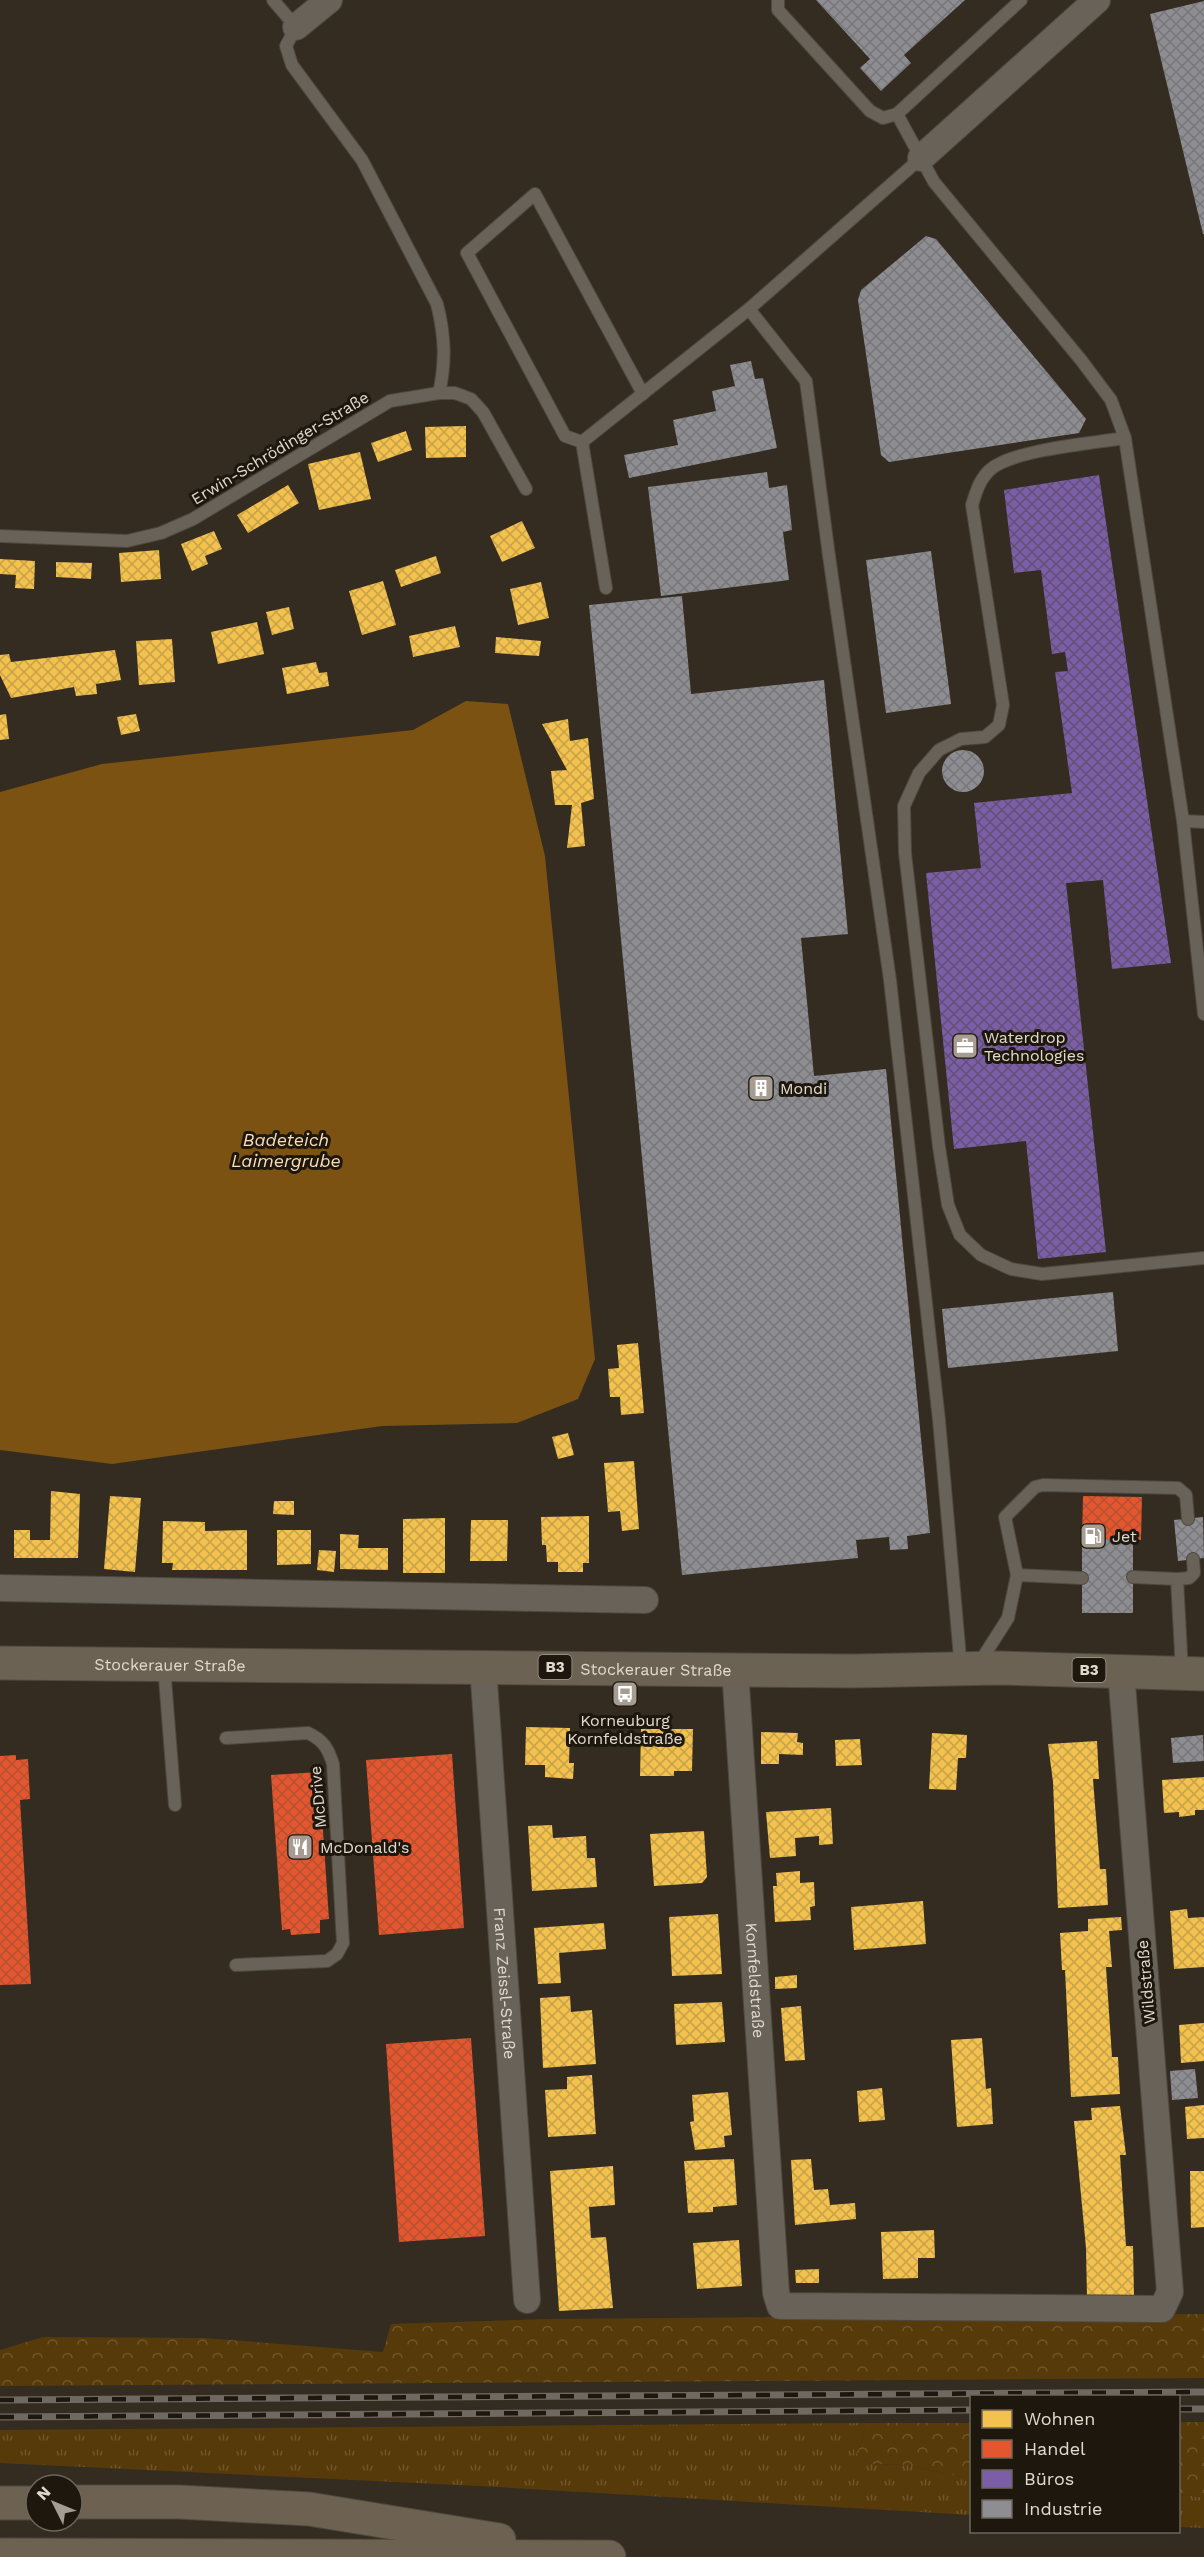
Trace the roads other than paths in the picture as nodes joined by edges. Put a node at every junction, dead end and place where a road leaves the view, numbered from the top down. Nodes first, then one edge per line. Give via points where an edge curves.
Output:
1 (273, 0) edge
2 (329, 0) edge
3 (778, 0) edge
4 (1021, 0) edge
5 (1097, 0) edge
6 (296, 27) junction
7 (897, 114) junction
8 (921, 158) junction
9 (749, 309) junction
10 (439, 393) junction
11 (643, 394) junction
12 (1125, 438) junction
13 (582, 442) junction
14 (526, 489) dead end
15 (0, 536) edge
16 (606, 588) dead end
17 (1183, 821) junction
18 (1204, 822) edge
19 (1204, 1014) edge
20 (1204, 1258) edge
21 (1188, 1519) dead end
22 (1193, 1559) dead end
23 (1017, 1575) junction
24 (1133, 1576) dead end
25 (1082, 1578) dead end
26 (1178, 1579) junction
27 (0, 1588) edge
28 (645, 1600) dead end
29 (0, 1663) edge
30 (164, 1665) junction
31 (483, 1666) junction
32 (735, 1669) junction
33 (968, 1670) junction
34 (1121, 1671) junction
35 (1193, 1673) edge
36 (226, 1738) dead end
37 (175, 1805) dead end
38 (236, 1965) dead end
39 (1170, 2292) joint
40 (527, 2300) dead end
41 (84, 2502) edge
42 (0, 2503) edge
43 (24, 2503) edge
44 (0, 2555) edge
45 (601, 2557) edge
46 (609, 2557) edge

1 - 6 lane
2 - 6 street
3 - 7 lane via 778,10 870,111 883,118
4 - 7 lane
5 - 8 street
6 - 10 lane via 286,46 292,65 362,160 437,304 444,330 445,365
7 - 8 lane
8 - 9 lane
8 - 12 lane via 934,182 1082,360 1111,400
9 - 11 lane
9 - 33 lane via 807,381 890,980
10 - 14 lane, Erwin-Schrödinger-Straße via 471,399 483,412
10 - 15 lane, Erwin-Schrödinger-Straße via 390,402 194,519 161,533 127,541
11 - 13 lane
11 - 13 lane via 535,194 467,253 565,436
12 - 17 lane
12 - 20 lane via 1010,458 990,469 977,487 972,505 1003,705 999,725 985,738 961,739 939,750 919,773 904,806 905,853 939,1147 948,1205 960,1235 981,1255 1001,1265 1042,1274
13 - 16 lane
17 - 18 lane
17 - 19 lane
21 - 23 lane via 1186,1495 1178,1488 1039,1485 1005,1517
22 - 26 lane via 1194,1573
23 - 25 lane
23 - 33 lane via 1008,1618
24 - 26 lane
26 - 35 lane
27 - 28 street
29 - 30 main road, Stockerauer Straße / B3
30 - 31 main road, Stockerauer Straße / B3
30 - 37 lane
31 - 32 main road, Stockerauer Straße / B3
31 - 40 street, Franz Zeissl-Straße
32 - 33 main road, Stockerauer Straße / B3
32 - 39 street, Kornfeldstraße via 776,2293 780,2306 1162,2309
33 - 34 main road, Stockerauer Straße / B3
34 - 35 main road, Stockerauer Straße / B3
34 - 39 street, Wildstraße
36 - 38 lane, McDrive via 308,1732 329,1749 343,1943 327,1961
41 - 45 highway via 309,2509
42 - 43 highway
44 - 45 highway
45 - 46 highway

